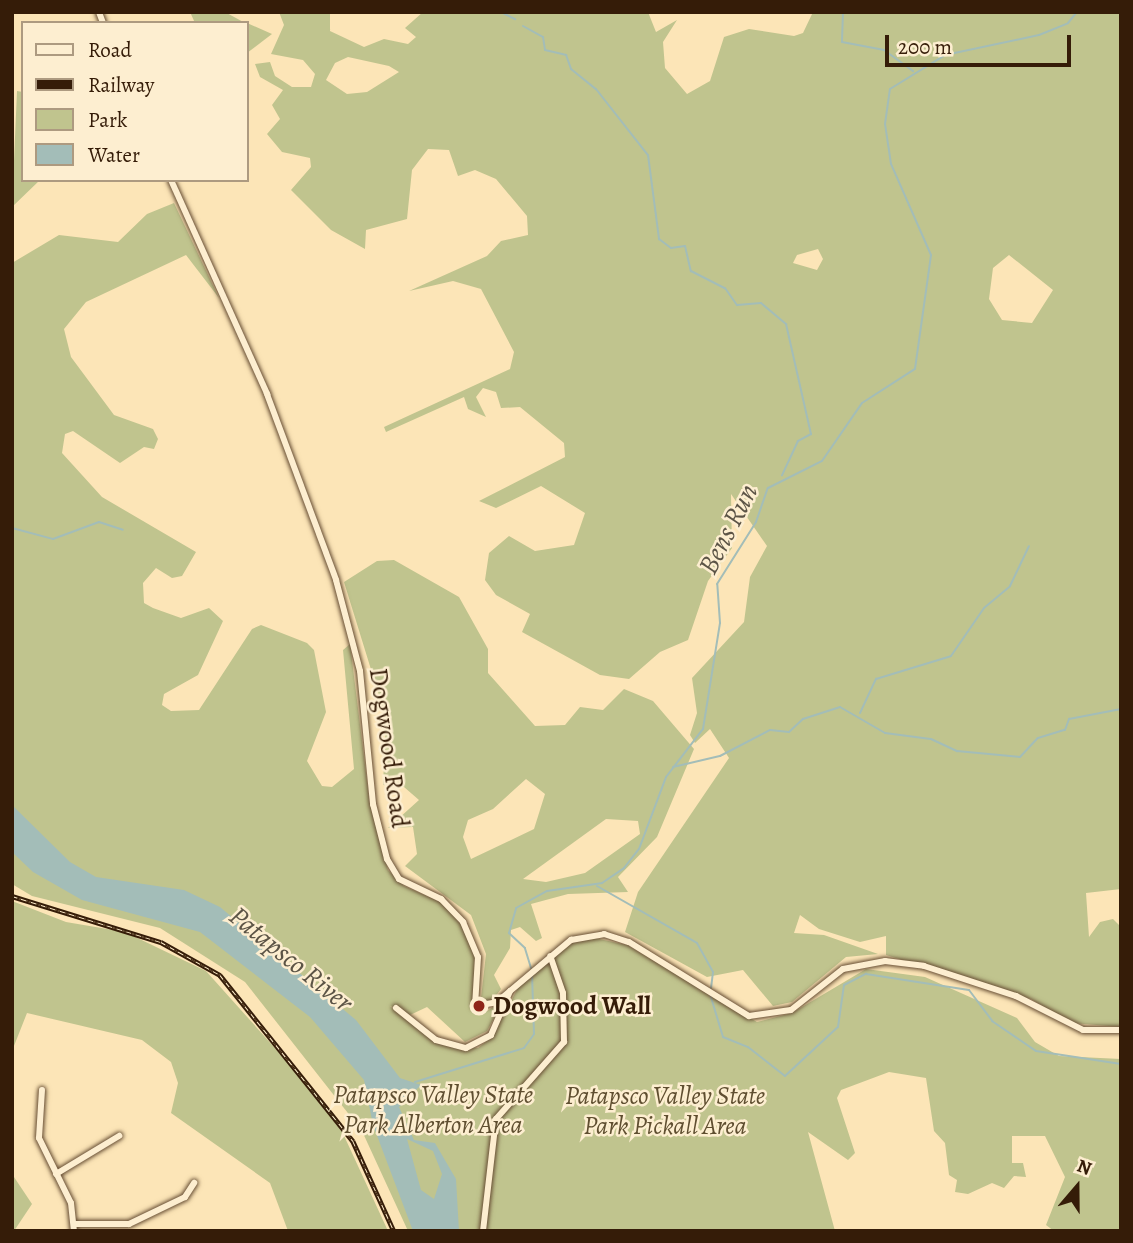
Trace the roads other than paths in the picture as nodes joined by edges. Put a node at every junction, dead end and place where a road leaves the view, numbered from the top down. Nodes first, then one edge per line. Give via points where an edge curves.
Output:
1 (172, 182) edge
2 (550, 956) junction
3 (510, 991) junction
4 (396, 1008) dead end
5 (1121, 1030) edge
6 (42, 1090) dead end
7 (119, 1136) dead end
8 (56, 1174) junction
9 (194, 1183) dead end
10 (74, 1227) edge
11 (483, 1231) edge

1 - 3 street, Dogwood Road via 263,384 336,580 360,671 373,804 387,859 399,879 441,900 463,922 478,957 475,1006 486,1009
2 - 3 street, Dogwood Road
2 - 5 street, Dogwood Road via 571,940 604,934 749,1016 768,1018 791,1010 855,964 905,962 1016,996 1083,1030
2 - 11 street via 563,993 564,1042 496,1119
3 - 4 street via 491,1035 466,1048 436,1040
6 - 8 street via 39,1138
7 - 8 street
8 - 10 street
9 - 10 street via 185,1197 129,1224

